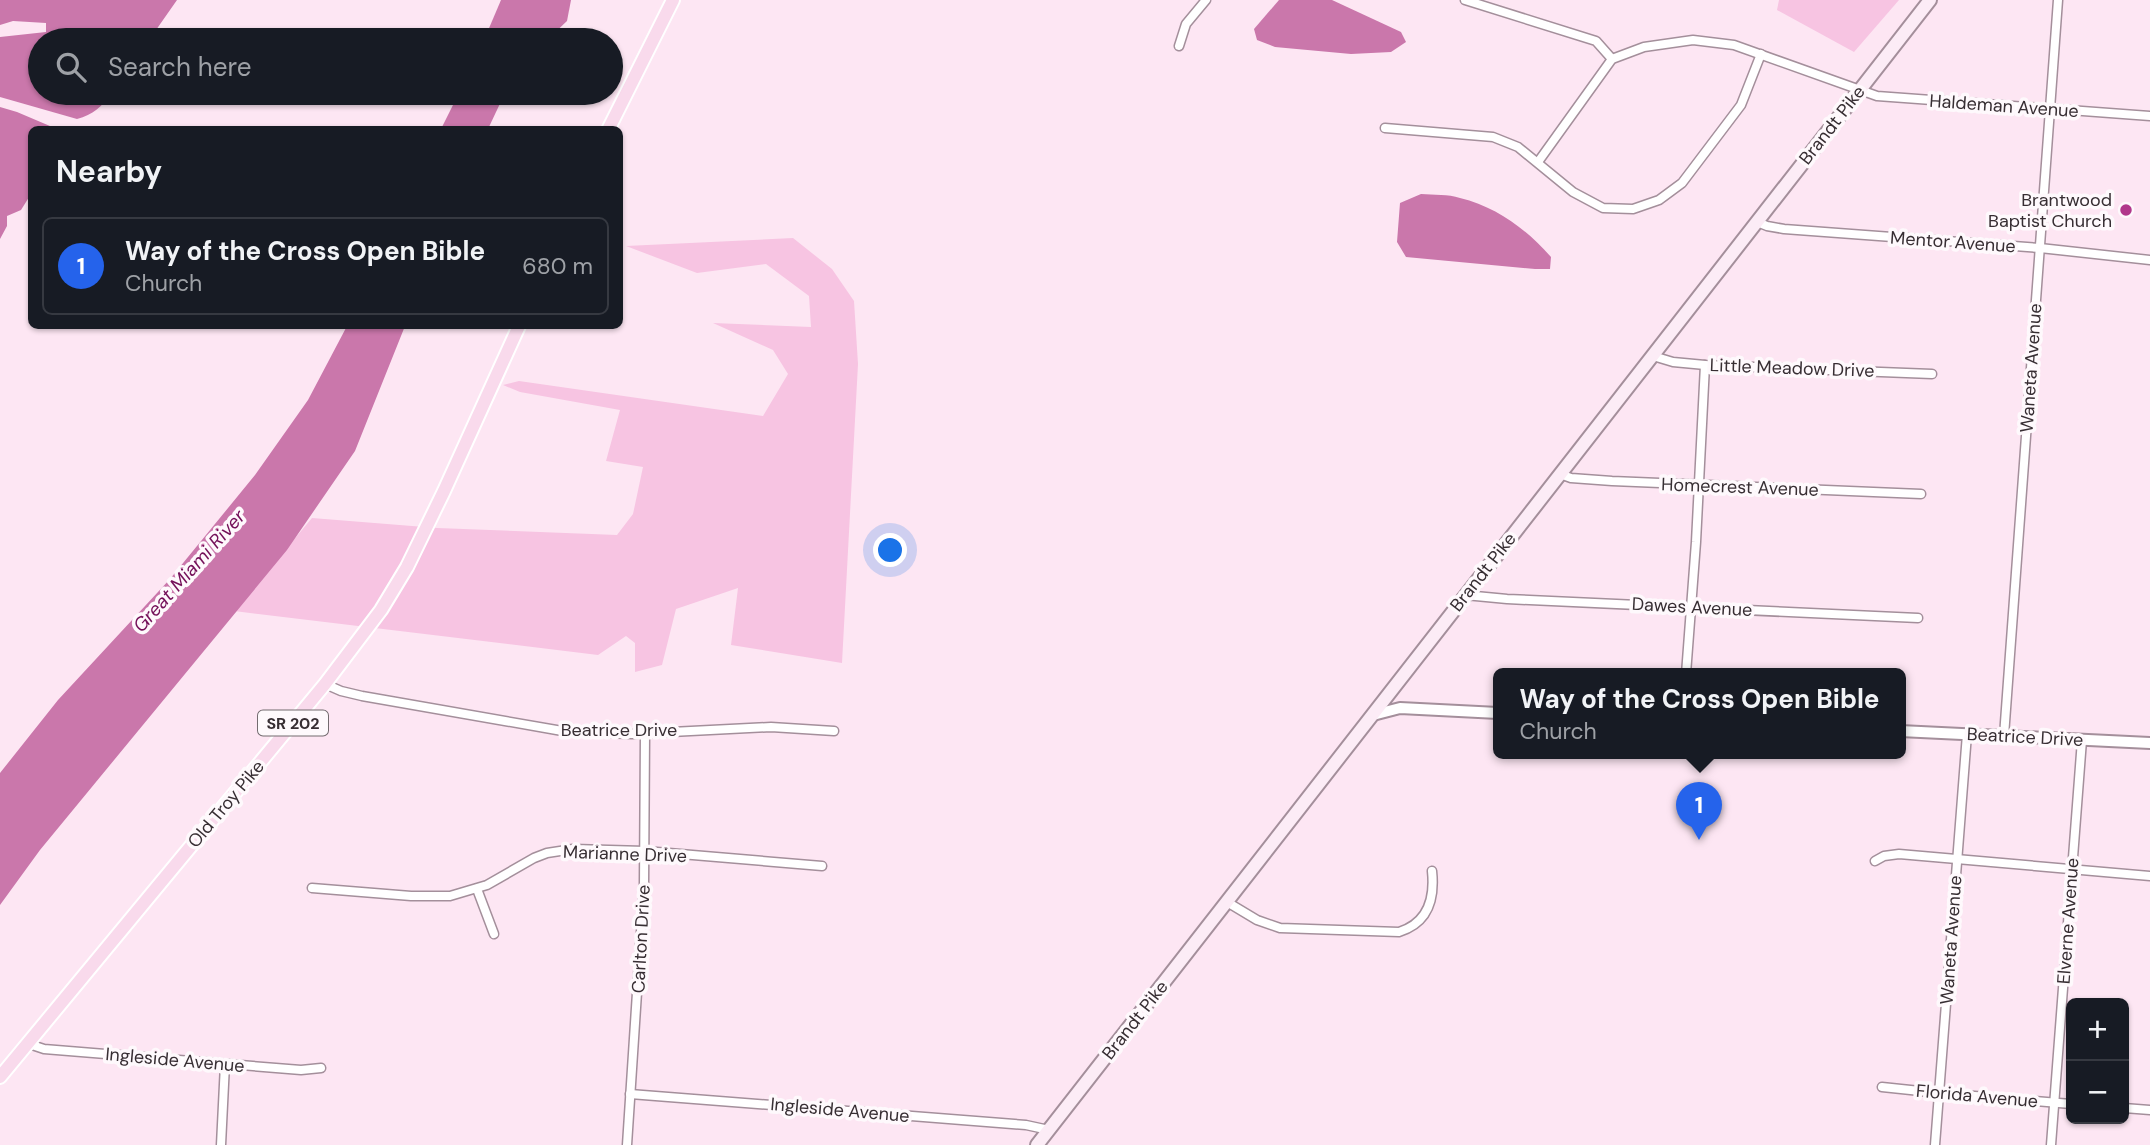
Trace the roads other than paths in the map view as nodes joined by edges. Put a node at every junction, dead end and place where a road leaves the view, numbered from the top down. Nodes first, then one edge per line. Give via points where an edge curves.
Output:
1 (673, 0) edge
2 (1206, 0) edge
3 (1465, 0) edge
4 (1930, 0) edge
5 (2058, 0) edge
6 (1179, 46) dead end
7 (1761, 54) junction
8 (1612, 59) junction
9 (1860, 90) junction
10 (623, 100) edge
11 (620, 105) edge
12 (2050, 110) junction
13 (2150, 116) edge
14 (610, 126) edge
15 (1385, 128) dead end
16 (1538, 162) junction
17 (1757, 222) junction
18 (2040, 248) junction
19 (2150, 260) edge
20 (518, 329) edge
21 (1653, 356) junction
22 (1705, 365) junction
23 (1932, 374) dead end
24 (1560, 474) junction
25 (1699, 485) junction
26 (1921, 494) dead end
27 (1465, 595) junction
28 (1690, 607) junction
29 (1919, 618) dead end
30 (1686, 668) edge
31 (324, 684) junction
32 (1493, 713) edge
33 (1373, 715) junction
34 (1906, 731) edge
35 (834, 732) dead end
36 (645, 733) junction
37 (1967, 734) junction
38 (2004, 736) junction
39 (2082, 740) junction
40 (2150, 743) edge
41 (645, 851) junction
42 (1957, 859) junction
43 (1875, 862) dead end
44 (822, 866) dead end
45 (2072, 869) junction
46 (1432, 871) dead end
47 (2150, 876) edge
48 (312, 888) dead end
49 (477, 889) junction
50 (1227, 902) junction
51 (494, 934) dead end
52 (29, 1044) junction
53 (225, 1064) junction
54 (321, 1068) dead end
55 (0, 1077) edge
56 (1882, 1087) dead end
57 (1939, 1093) junction
58 (630, 1094) junction
59 (2054, 1102) junction
60 (2066, 1103) edge
61 (2129, 1108) edge
62 (2150, 1110) edge
63 (1049, 1130) junction
64 (221, 1145) edge
65 (627, 1145) edge
66 (1037, 1145) edge
67 (1935, 1145) edge
68 (2051, 1145) edge

1 - 10 main road
2 - 6 street via 1186,24
3 - 8 street via 1596,41
4 - 9 main road, Brandt Pike
5 - 12 street, Waneta Avenue
7 - 8 street, Haldeman Avenue via 1693,40 1644,47
7 - 9 street, Haldeman Avenue
7 - 16 street via 1741,105 1682,183 1660,200 1633,209 1603,208 1573,192
8 - 16 street
9 - 12 street, Haldeman Avenue via 1877,96
9 - 17 main road, Brandt Pike
11 - 14 main road
12 - 13 street, Haldeman Avenue
12 - 18 street, Waneta Avenue
15 - 16 street via 1493,137
17 - 18 street, Mentor Avenue via 1784,229
17 - 21 main road, Brandt Pike
18 - 19 street, Mentor Avenue
18 - 38 street, Waneta Avenue
20 - 31 main road, Old Troy Pike / SR 202 via 407,567 381,610
21 - 22 street, Little Meadow Drive
21 - 24 main road, Brandt Pike
22 - 23 street, Little Meadow Drive
22 - 25 street
24 - 25 street, Homecrest Avenue via 1583,480
24 - 27 main road, Brandt Pike
25 - 26 street, Homecrest Avenue
25 - 28 street
27 - 28 street, Dawes Avenue
27 - 33 main road, Brandt Pike
28 - 29 street, Dawes Avenue
28 - 30 street
31 - 36 street, Beatrice Drive via 362,696 532,727
31 - 52 main road, Old Troy Pike / SR 202
32 - 33 street via 1400,708
33 - 50 main road, Brandt Pike
34 - 37 street, Beatrice Drive
35 - 36 street, Beatrice Drive via 749,728
36 - 41 street, Carlton Drive
37 - 38 street, Beatrice Drive
37 - 42 street, Waneta Avenue
38 - 39 street, Beatrice Drive
39 - 40 street, Beatrice Drive
39 - 45 street, Elverne Avenue
41 - 44 street, Marianne Drive
41 - 49 street, Marianne Drive via 547,853
41 - 58 street, Carlton Drive
42 - 43 street via 1899,854
42 - 45 street
42 - 57 street, Waneta Avenue
45 - 47 street
45 - 59 street, Elverne Avenue
46 - 50 street via 1433,892 1426,913 1417,924 1399,932 1280,928
48 - 49 street, Marianne Drive via 432,897
49 - 51 street
50 - 63 main road, Brandt Pike
52 - 53 street, Ingleside Avenue
52 - 55 main road, Old Troy Pike / SR 202
53 - 54 street, Ingleside Avenue
53 - 64 street
56 - 57 street, Florida Avenue
57 - 59 street, Florida Avenue
57 - 67 street, Waneta Avenue
58 - 63 street, Ingleside Avenue
58 - 65 street, Carlton Drive
59 - 60 street, Florida Avenue
59 - 68 street, Elverne Avenue
61 - 62 street
63 - 66 main road, Brandt Pike

